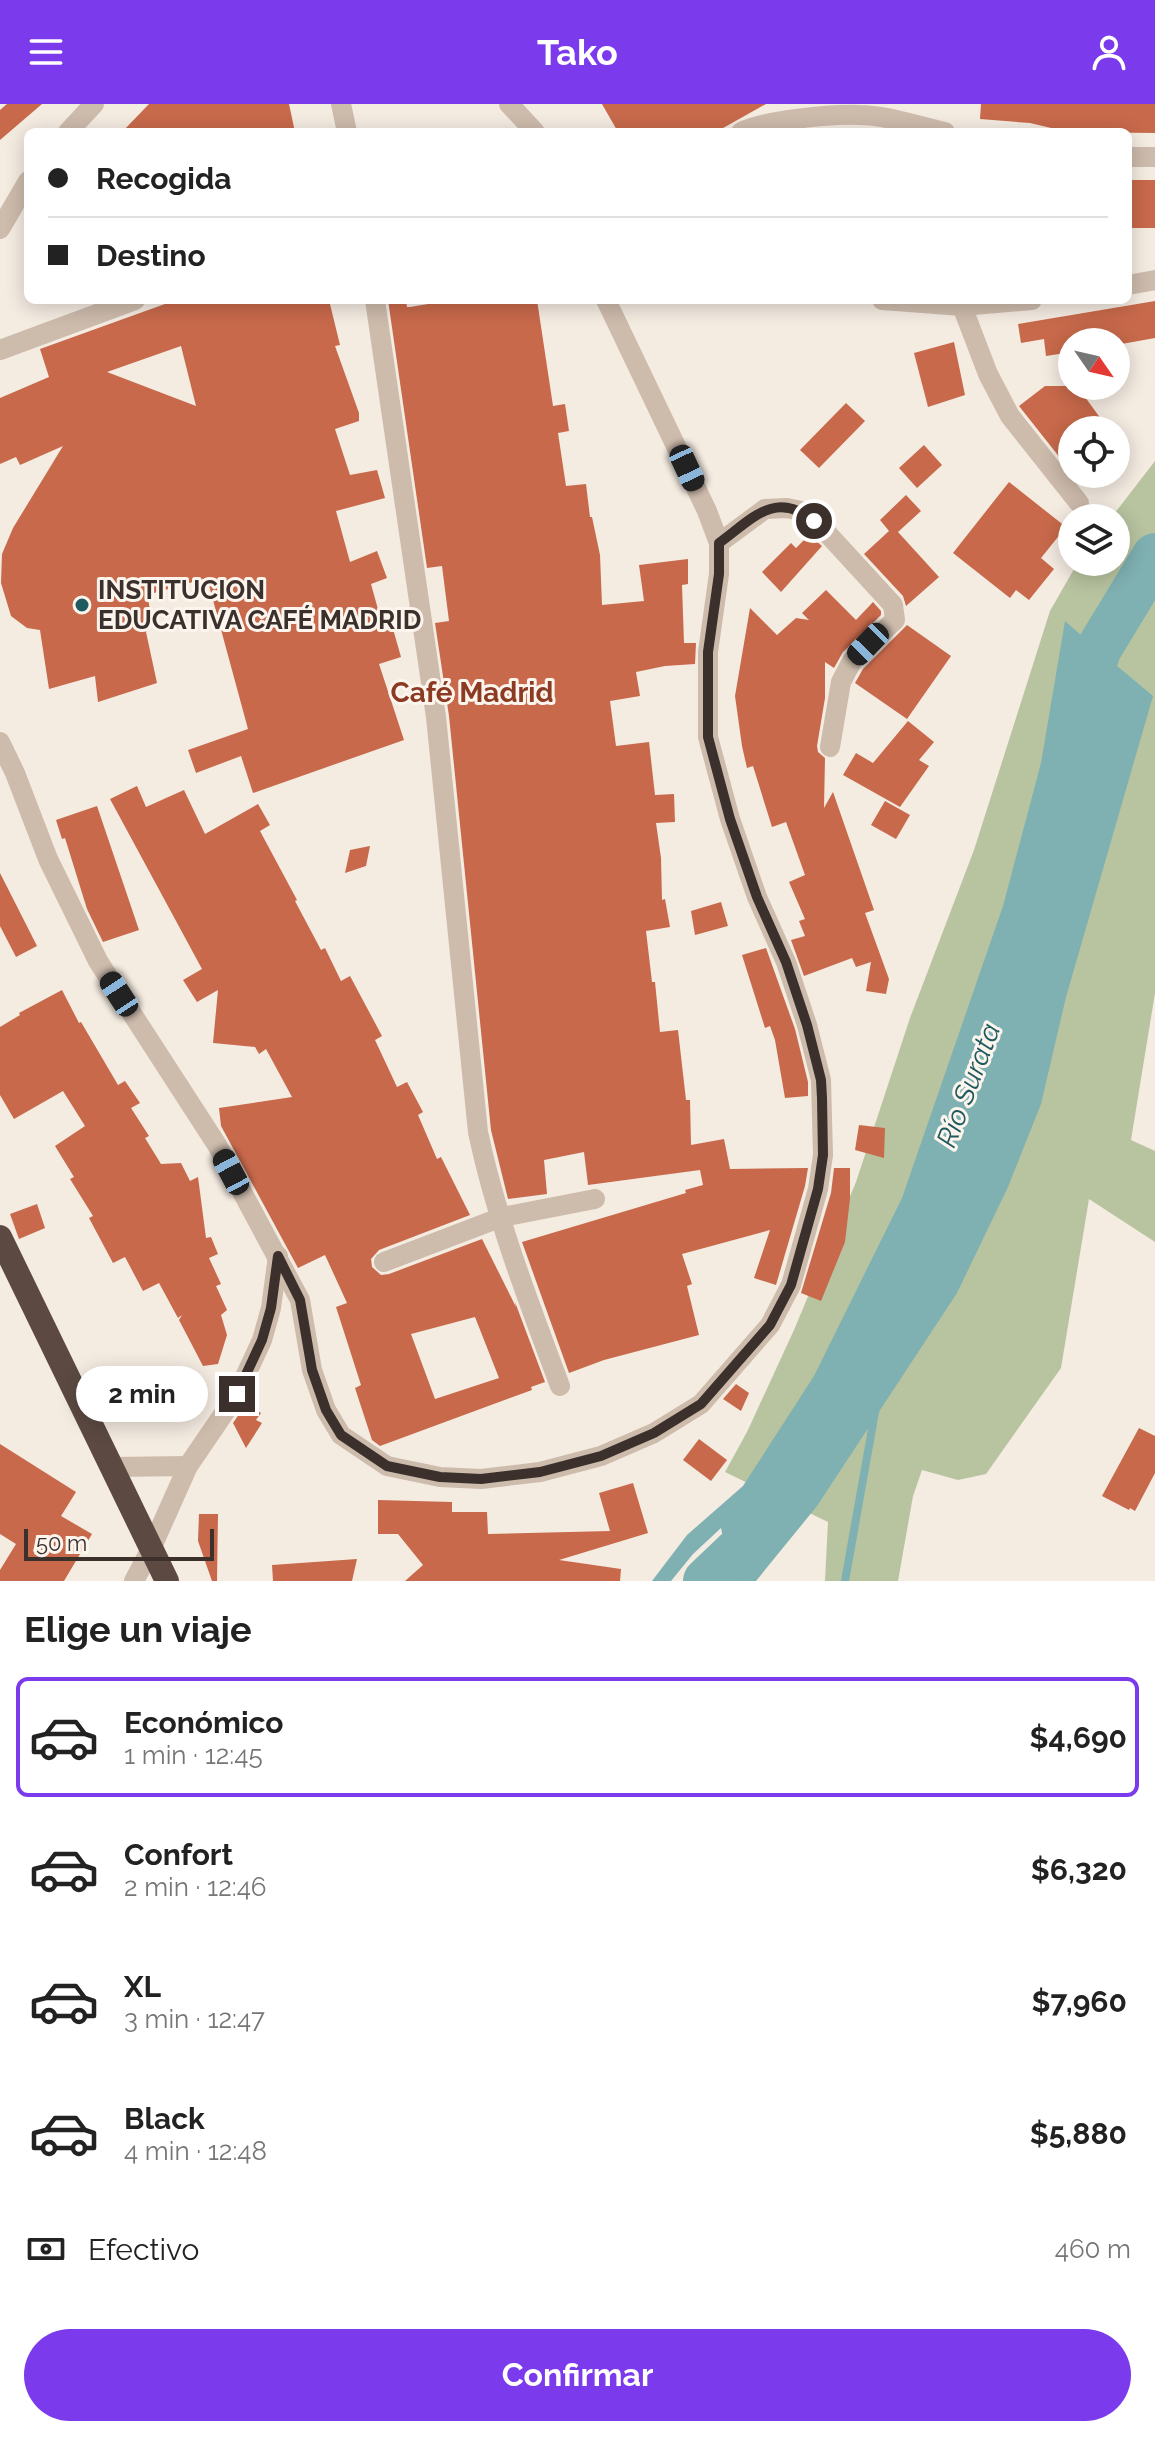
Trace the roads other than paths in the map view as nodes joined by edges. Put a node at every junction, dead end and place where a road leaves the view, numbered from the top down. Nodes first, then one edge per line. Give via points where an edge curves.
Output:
1 (94, 104) edge
2 (341, 104) edge
3 (509, 104) edge
4 (807, 104) edge
5 (786, 122) junction
6 (72, 128) edge
7 (346, 128) edge
8 (531, 128) edge
9 (749, 128) edge
10 (925, 128) edge
11 (1132, 157) edge
12 (1155, 157) edge
13 (24, 188) edge
14 (0, 229) edge
15 (1155, 280) edge
16 (1132, 284) edge
17 (124, 304) edge
18 (376, 304) edge
19 (608, 304) edge
20 (935, 304) edge
21 (985, 304) edge
22 (962, 306) junction
23 (0, 350) edge
24 (1079, 503) dead end
25 (719, 543) junction
26 (0, 742) edge
27 (830, 747) dead end
28 (595, 1199) dead end
29 (502, 1217) junction
30 (0, 1237) edge
31 (278, 1256) junction
32 (384, 1262) dead end
33 (560, 1386) dead end
34 (188, 1466) junction
35 (113, 1467) junction
36 (151, 1549) junction
37 (134, 1581) edge
38 (167, 1581) edge

1 - 6 street
2 - 7 street
3 - 8 street
4 - 5 street
5 - 9 street
5 - 10 street via 861,115
11 - 12 street
13 - 14 street
15 - 16 street
17 - 23 street
18 - 29 street via 436,717 478,1132
19 - 25 street
20 - 22 street
21 - 22 street
22 - 24 street via 1010,416
25 - 27 street via 765,509 801,511 893,605 895,620 852,661 841,682
25 - 31 street via 708,652 708,737 730,819 786,962 821,1080 823,1155 818,1189 791,1285 770,1325 701,1404 654,1433 601,1456 540,1472 481,1479 440,1477 387,1466 341,1435 312,1370 300,1300
26 - 31 street via 98,961 217,1145
28 - 29 street
29 - 32 street
29 - 33 street
30 - 35 highway
31 - 34 street via 262,1340 237,1394
34 - 35 street
34 - 36 street
35 - 36 highway
36 - 37 street
36 - 38 highway

